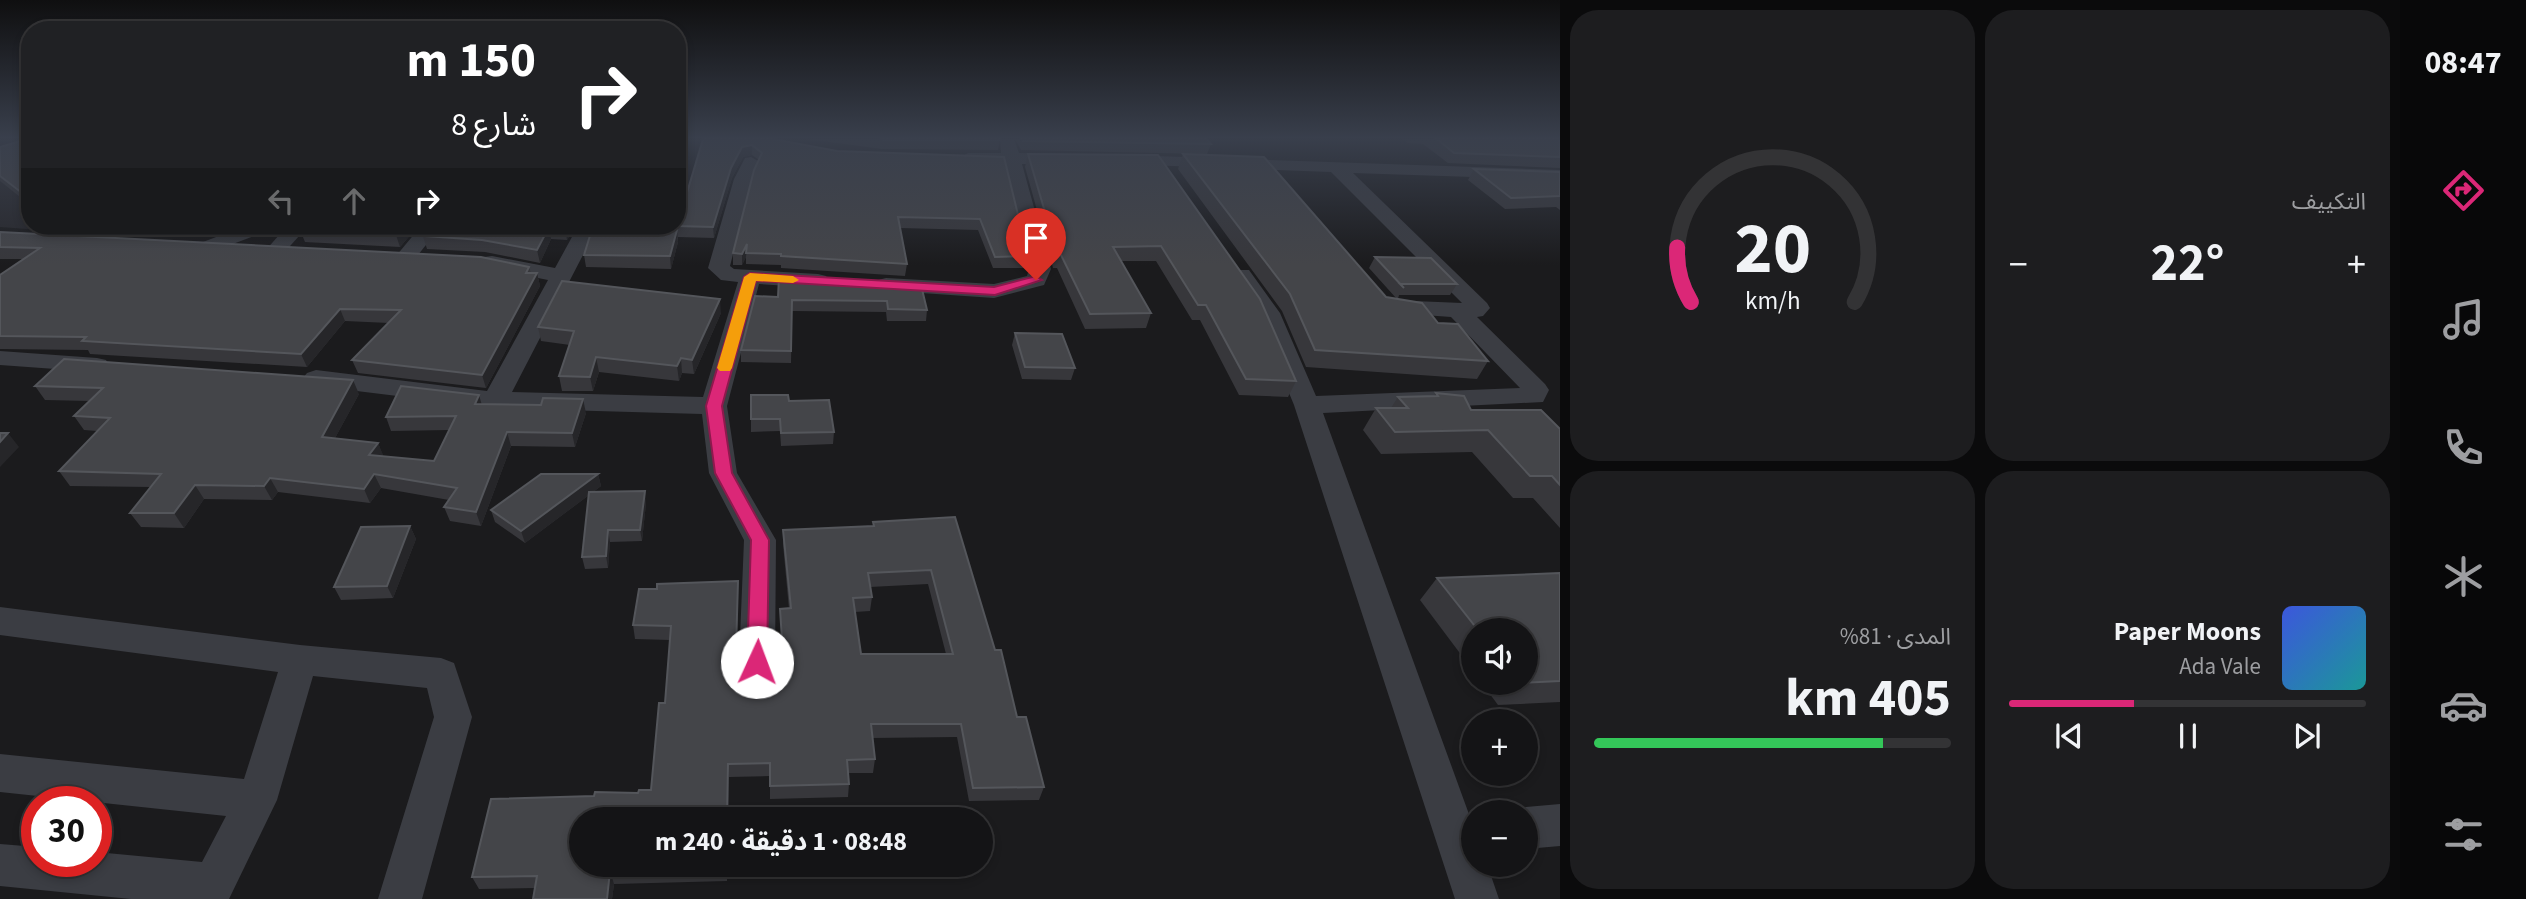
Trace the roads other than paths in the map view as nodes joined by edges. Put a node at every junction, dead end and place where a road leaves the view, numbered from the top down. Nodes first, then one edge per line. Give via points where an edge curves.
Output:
1 (744, 181) edge
2 (1017, 181) edge
3 (1175, 181) edge
4 (1279, 181) edge
5 (1350, 181) edge
6 (1541, 181) edge
7 (1282, 184) edge
8 (1183, 192) edge
9 (1560, 195) edge
10 (239, 235) edge
11 (290, 235) edge
12 (424, 235) edge
13 (583, 235) edge
14 (184, 245) edge
15 (211, 246) junction
16 (1221, 247) edge
17 (275, 251) junction
18 (301, 252) edge
19 (380, 255) edge
20 (407, 256) junction
21 (433, 257) edge
22 (472, 260) edge
23 (561, 276) junction
24 (750, 277) junction
25 (1379, 299) edge
26 (1457, 310) junction
27 (0, 358) edge
28 (123, 366) edge
29 (286, 376) edge
30 (495, 400) junction
31 (1307, 405) junction
32 (714, 406) junction
33 (2, 624) edge
34 (300, 660) junction
35 (757, 662) edge
36 (0, 773) edge
37 (257, 800) junction
38 (1560, 825) edge
39 (1461, 826) edge
40 (1538, 827) edge
41 (0, 865) edge
42 (1473, 877) edge
43 (209, 892) edge
44 (400, 899) edge
45 (1477, 899) edge

1 - 24 street via 719,268 729,275
2 - 24 street via 1040,269 1036,280 995,291
3 - 8 street
4 - 7 street
5 - 26 street via 1479,308
6 - 9 street
10 - 15 street
11 - 17 street
12 - 20 street
13 - 23 street
14 - 15 street
15 - 17 street
16 - 31 street via 1268,313
17 - 18 street
19 - 20 street
20 - 21 street
22 - 23 street
23 - 30 street
24 - 32 street
25 - 26 street via 1387,307 1402,310
26 - 31 street via 1536,390 1534,396
27 - 28 street
29 - 30 street
30 - 32 street
31 - 39 street
32 - 35 street via 723,473 760,540
33 - 34 street
34 - 37 street
34 - 44 street via 441,674 453,717
36 - 37 street
37 - 43 street
38 - 40 street
41 - 43 street
42 - 45 street

